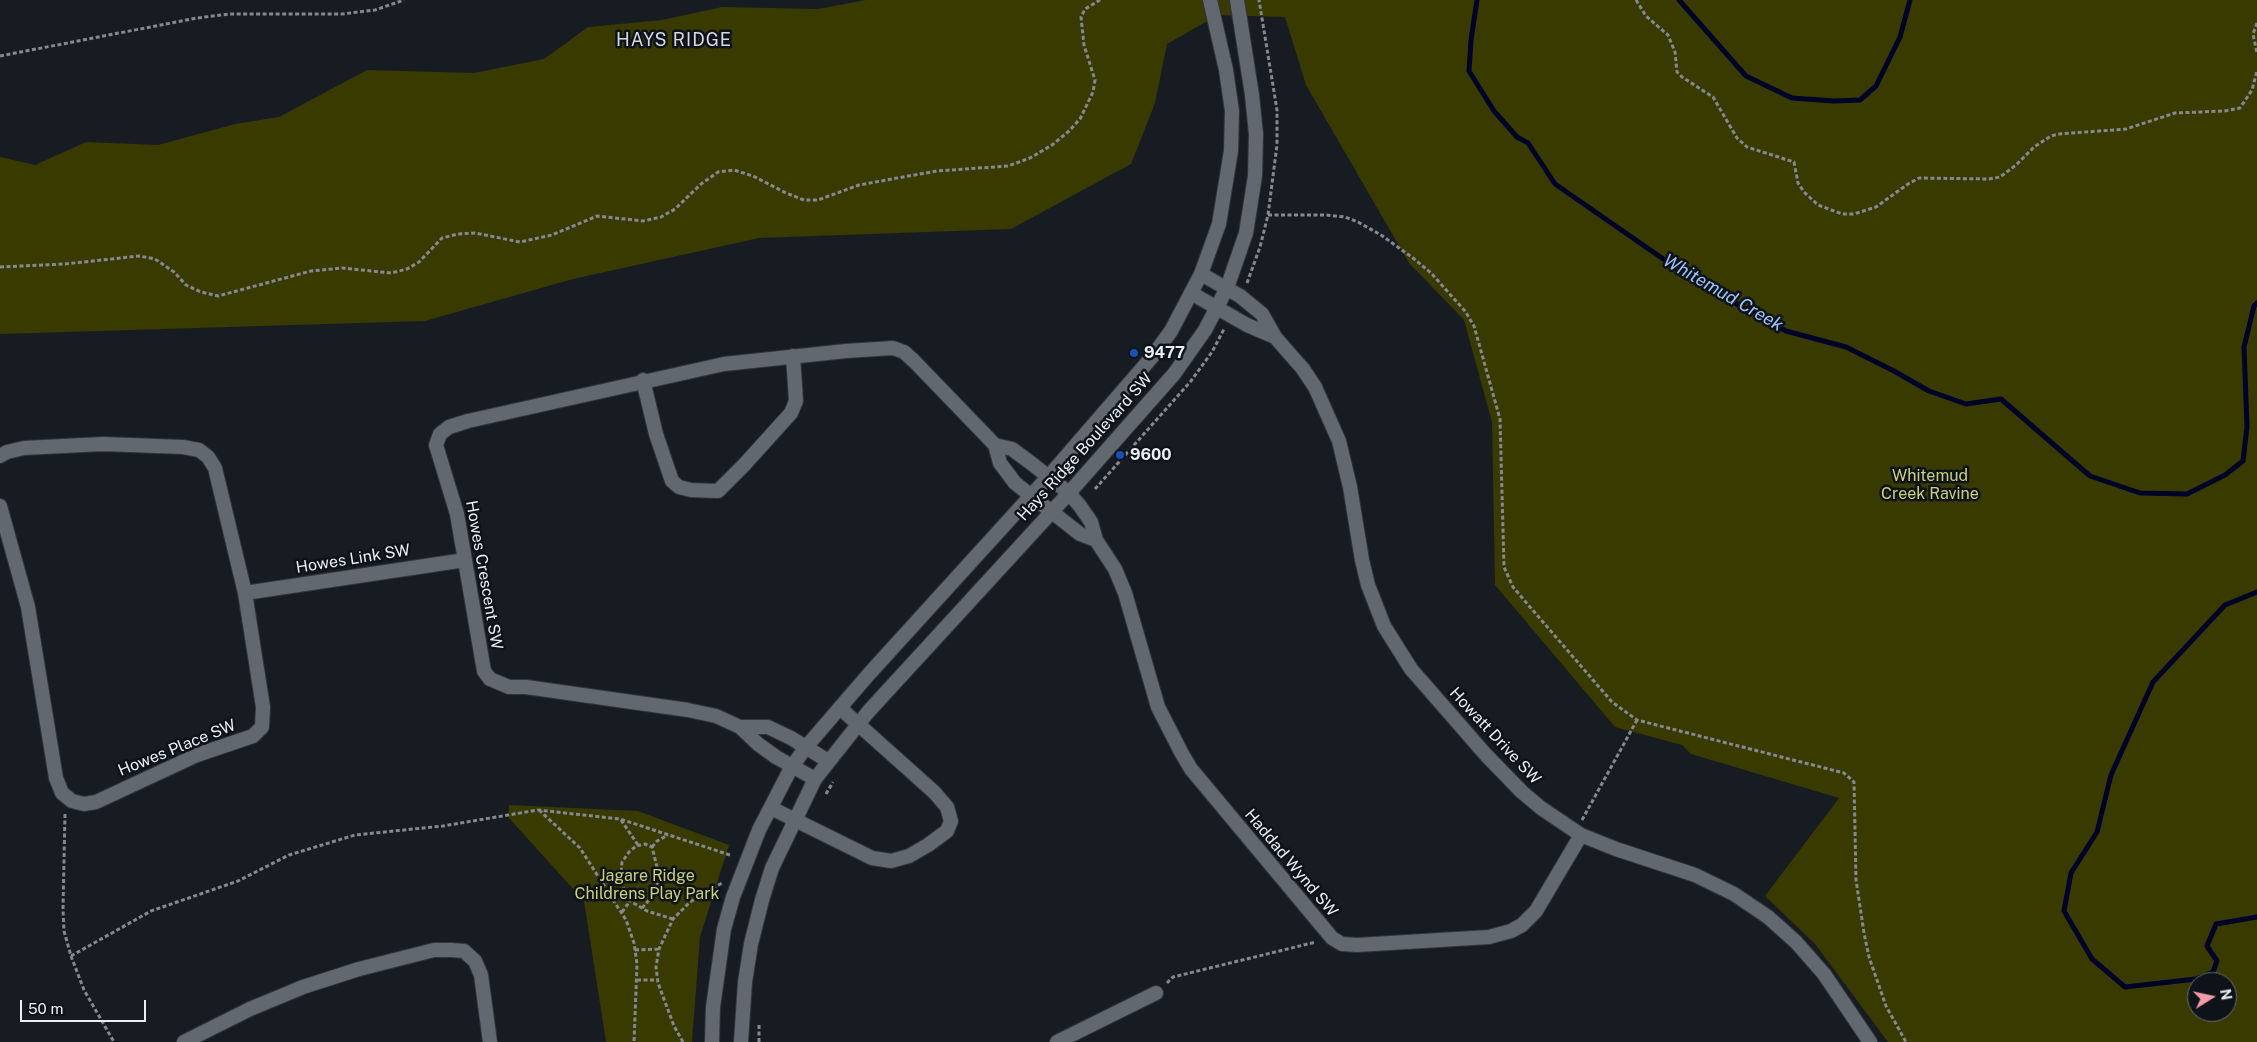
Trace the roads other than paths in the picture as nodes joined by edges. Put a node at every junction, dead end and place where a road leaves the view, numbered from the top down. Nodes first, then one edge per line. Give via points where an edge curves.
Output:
1 (1210, 0) edge
2 (1236, 0) edge
3 (1201, 274) junction
4 (1227, 288) junction
5 (1191, 293) junction
6 (1217, 308) junction
7 (1275, 337) junction
8 (793, 356) junction
9 (643, 380) junction
10 (995, 445) junction
11 (0, 456) edge
12 (1049, 476) junction
13 (1069, 493) junction
14 (1030, 496) junction
15 (0, 506) edge
16 (1051, 512) junction
17 (1096, 540) junction
18 (465, 560) junction
19 (245, 593) junction
20 (840, 708) junction
21 (857, 725) junction
22 (740, 727) junction
23 (806, 747) junction
24 (828, 761) junction
25 (791, 768) junction
26 (815, 780) junction
27 (771, 808) junction
28 (794, 820) junction
29 (1578, 833) junction
30 (1156, 993) road end
31 (184, 1042) edge
32 (490, 1042) edge
33 (712, 1042) edge
34 (742, 1042) edge
35 (1057, 1042) edge
36 (1870, 1042) edge

1 - 3 street, Hays Ridge Boulevard SW via 1232,111 1231,151 1219,224
2 - 4 street, Hays Ridge Boulevard SW via 1252,95 1256,134 1255,176 1246,233
3 - 4 street, Howatt Drive SW
3 - 5 street, Hays Ridge Boulevard SW
4 - 6 street, Hays Ridge Boulevard SW
4 - 7 street, Howatt Drive SW via 1262,314
5 - 6 street, Howatt Drive SW
5 - 12 street, Hays Ridge Boulevard SW via 1171,331 1152,357
6 - 7 street, Howatt Drive SW via 1247,326
6 - 13 street, Hays Ridge Boulevard SW via 1174,374
7 - 29 street, Howatt Drive SW via 1315,387 1333,424 1346,465 1368,585 1396,648 1504,775 1541,808
8 - 9 street, Howes Crescent SW via 724,364
8 - 9 street via 796,401 791,413 718,491 691,490 672,481
8 - 10 street, Howes Crescent SW via 878,348 904,352
9 - 18 street, Howes Crescent SW via 468,421 449,427 440,434 436,445 457,514
10 - 12 street, Howes Crescent SW via 1012,449
10 - 14 street via 1000,463
11 - 19 street, Howes Place SW via 24,448 103,444 199,450 215,468
12 - 13 street, Howes Crescent SW
12 - 14 street, Hays Ridge Boulevard SW
13 - 16 street, Hays Ridge Boulevard SW
13 - 17 street, Haddad Wynd SW via 1091,522
14 - 16 street
14 - 20 street, Hays Ridge Boulevard SW
15 - 19 street, Howes Place SW via 28,607 56,778 62,793 72,801 96,802 198,756 253,736 262,727 263,707
16 - 17 street via 1080,534
16 - 21 street, Hays Ridge Boulevard SW
17 - 29 street, Haddad Wynd SW via 1126,593 1158,707 1191,769 1332,938 1342,944 1357,945 1489,937 1511,931 1536,911
18 - 19 street, Howes Link SW
18 - 22 street, Howes Crescent SW via 484,670 490,679 509,687 615,698 688,710 716,716
20 - 21 street
20 - 23 street, Hays Ridge Boulevard SW
21 - 24 street, Hays Ridge Boulevard SW
21 - 28 street via 947,807 951,821 947,831 928,846 891,861 872,858
22 - 23 street via 768,727
22 - 25 street
23 - 24 street
23 - 25 street, Hays Ridge Boulevard SW
24 - 26 street, Hays Ridge Boulevard SW
25 - 26 street
25 - 27 street, Hays Ridge Boulevard SW
26 - 28 street, Hays Ridge Boulevard SW
27 - 28 street
27 - 33 street, Hays Ridge Boulevard SW via 743,869 724,929 713,1007
28 - 34 street, Hays Ridge Boulevard SW via 772,868 751,944
29 - 36 street, Howatt Drive SW via 1695,875 1754,906 1809,956
30 - 35 street
31 - 32 street via 250,1009 303,988 359,969 434,950 451,950 464,951 475,961 481,975

